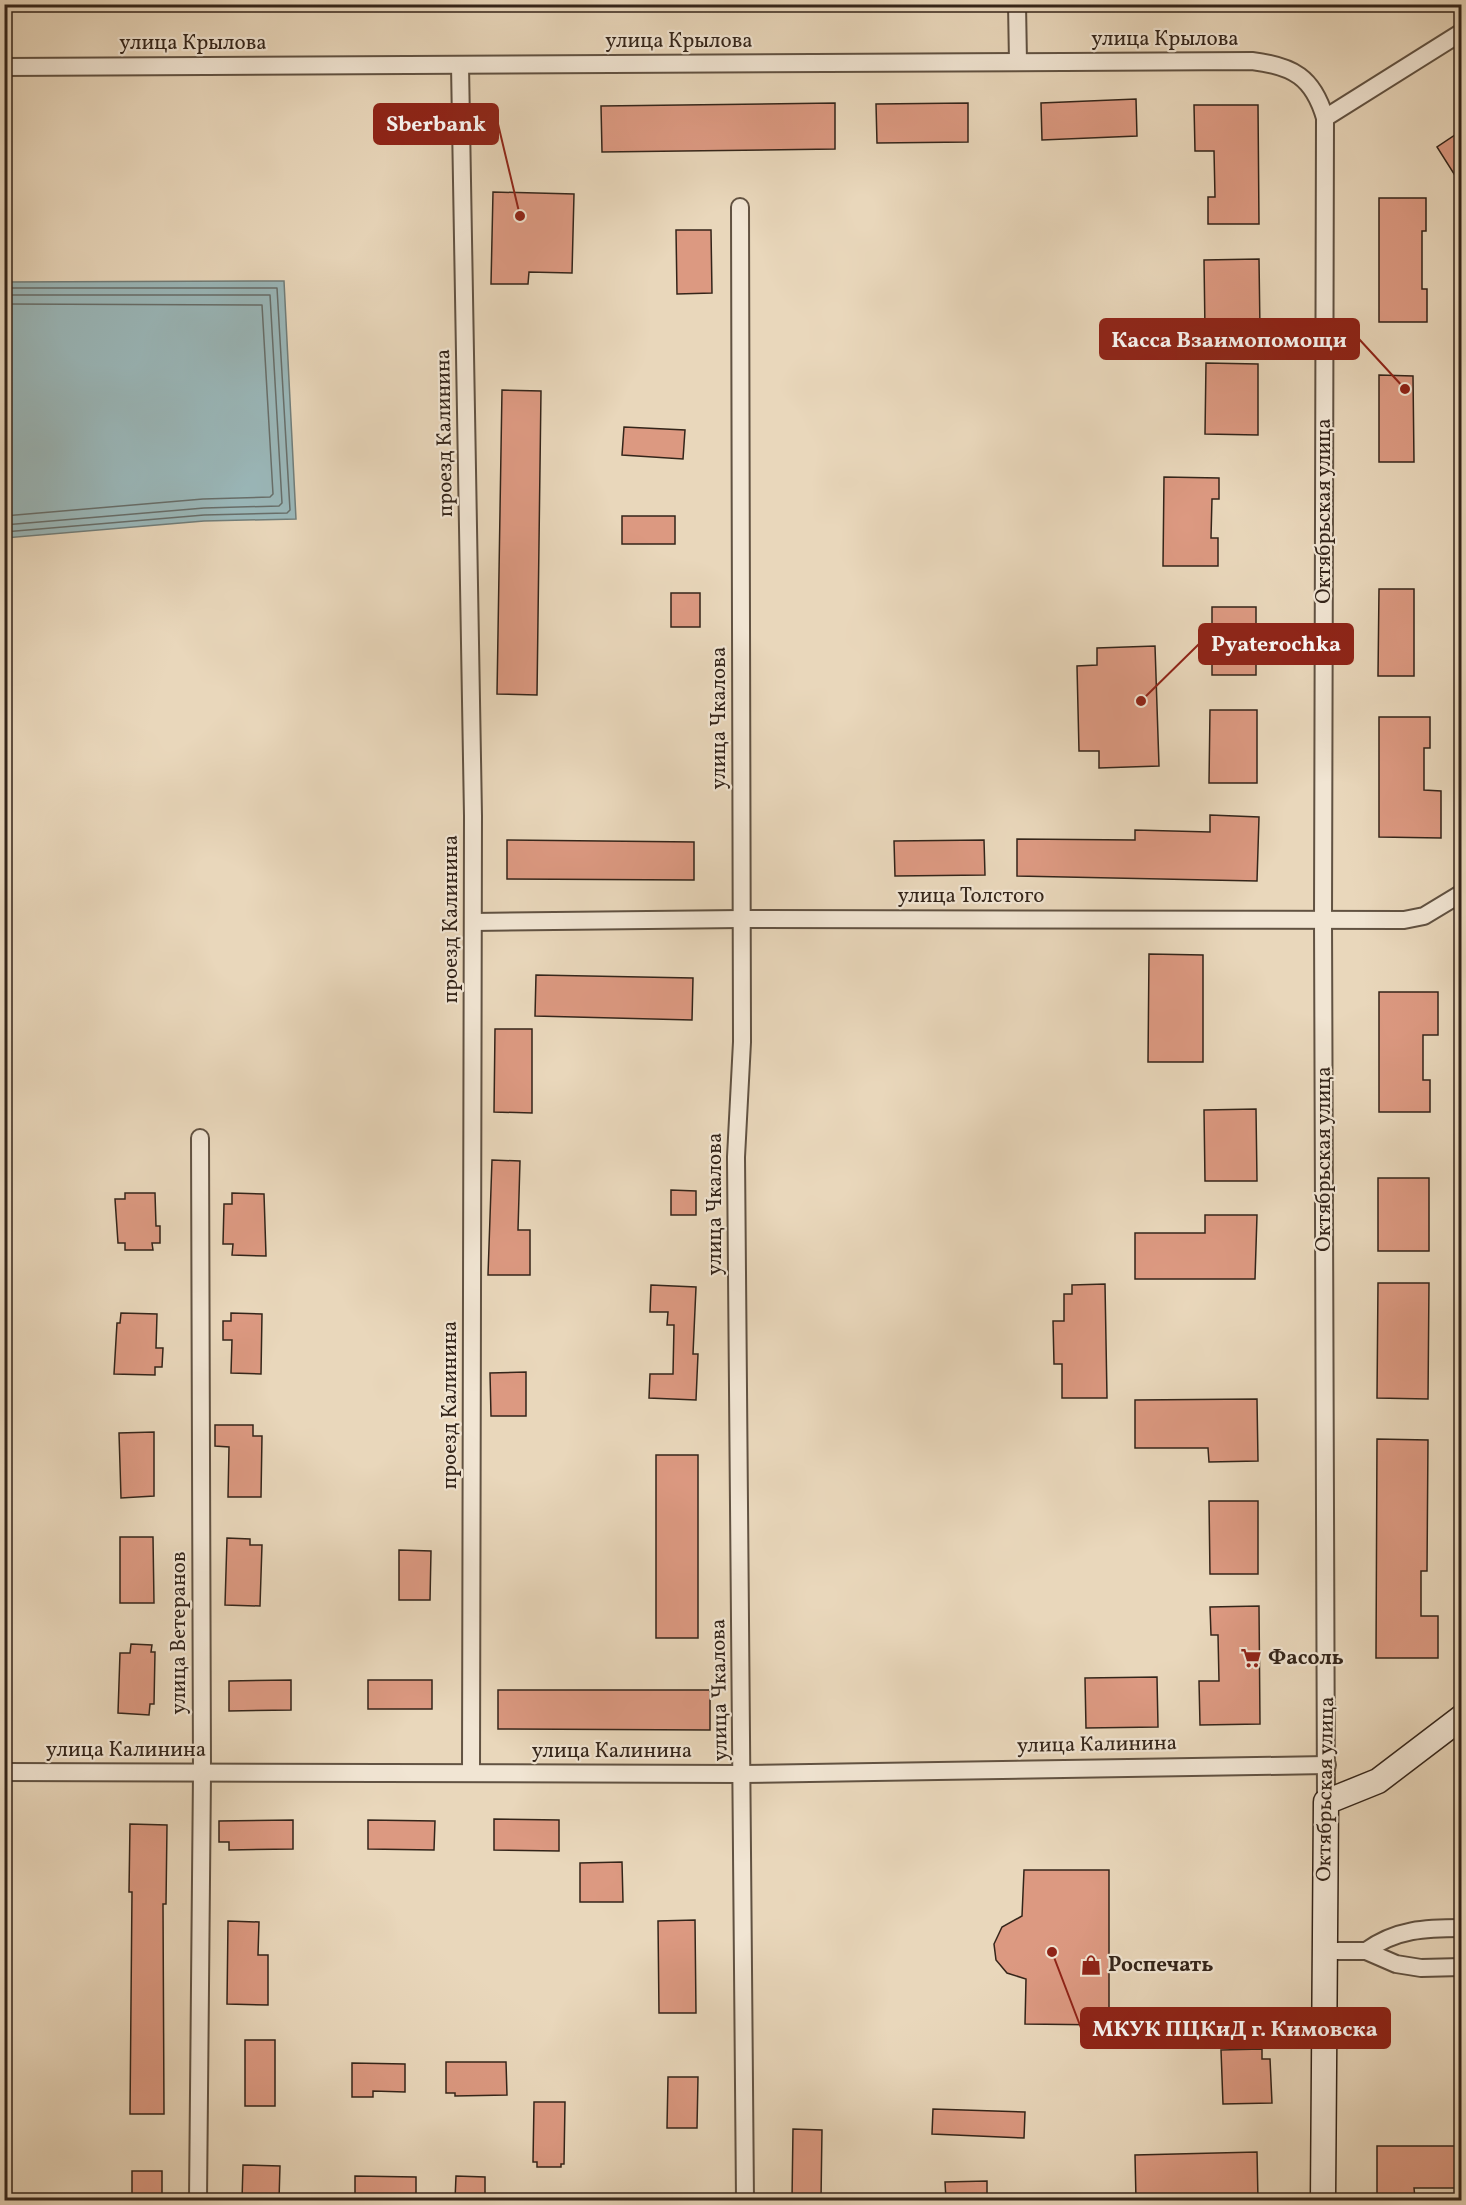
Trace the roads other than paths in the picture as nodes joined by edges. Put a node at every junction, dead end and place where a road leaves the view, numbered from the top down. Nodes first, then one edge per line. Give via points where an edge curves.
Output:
1 (1017, 4) edge
2 (1461, 32) edge
3 (1018, 62) junction
4 (460, 65) junction
5 (4, 67) edge
6 (1325, 118) junction
7 (740, 207) dead end
8 (1461, 893) edge
9 (741, 919) junction
10 (1323, 919) junction
11 (473, 922) junction
12 (200, 1138) dead end
13 (1461, 1717) edge
14 (1327, 1765) junction
15 (4, 1773) edge
16 (202, 1773) junction
17 (471, 1773) junction
18 (743, 1774) junction
19 (1326, 1802) junction
20 (1461, 1928) edge
21 (1324, 1951) junction
22 (1366, 1951) junction
23 (1461, 1967) edge
24 (198, 2200) edge
25 (746, 2200) edge
26 (1323, 2200) edge

1 - 3 street
2 - 6 street
3 - 4 street, улица Крылова
3 - 6 street, улица Крылова via 1271,63 1312,84
4 - 5 street, улица Крылова
4 - 11 street, проезд Калинина
6 - 10 street, Октябрьская улица
7 - 9 street, улица Чкалова
8 - 10 street, улица Толстого via 1416,918
9 - 10 street, улица Толстого
9 - 11 street, улица Толстого
9 - 18 street, улица Чкалова via 742,1042 736,1157
10 - 14 street, Октябрьская улица
11 - 17 street, проезд Калинина
12 - 16 street, улица Ветеранов
13 - 19 main road via 1378,1781
14 - 18 street, улица Калинина
14 - 19 street, Октябрьская улица
15 - 16 street, улица Калинина
16 - 17 street, улица Калинина
16 - 24 street, улица Ветеранов
17 - 18 street, улица Калинина
18 - 25 street, улица Чкалова
19 - 21 main road, Октябрьская улица
20 - 22 street via 1396,1933
21 - 22 street
21 - 26 main road, Октябрьская улица
22 - 23 street via 1396,1964

